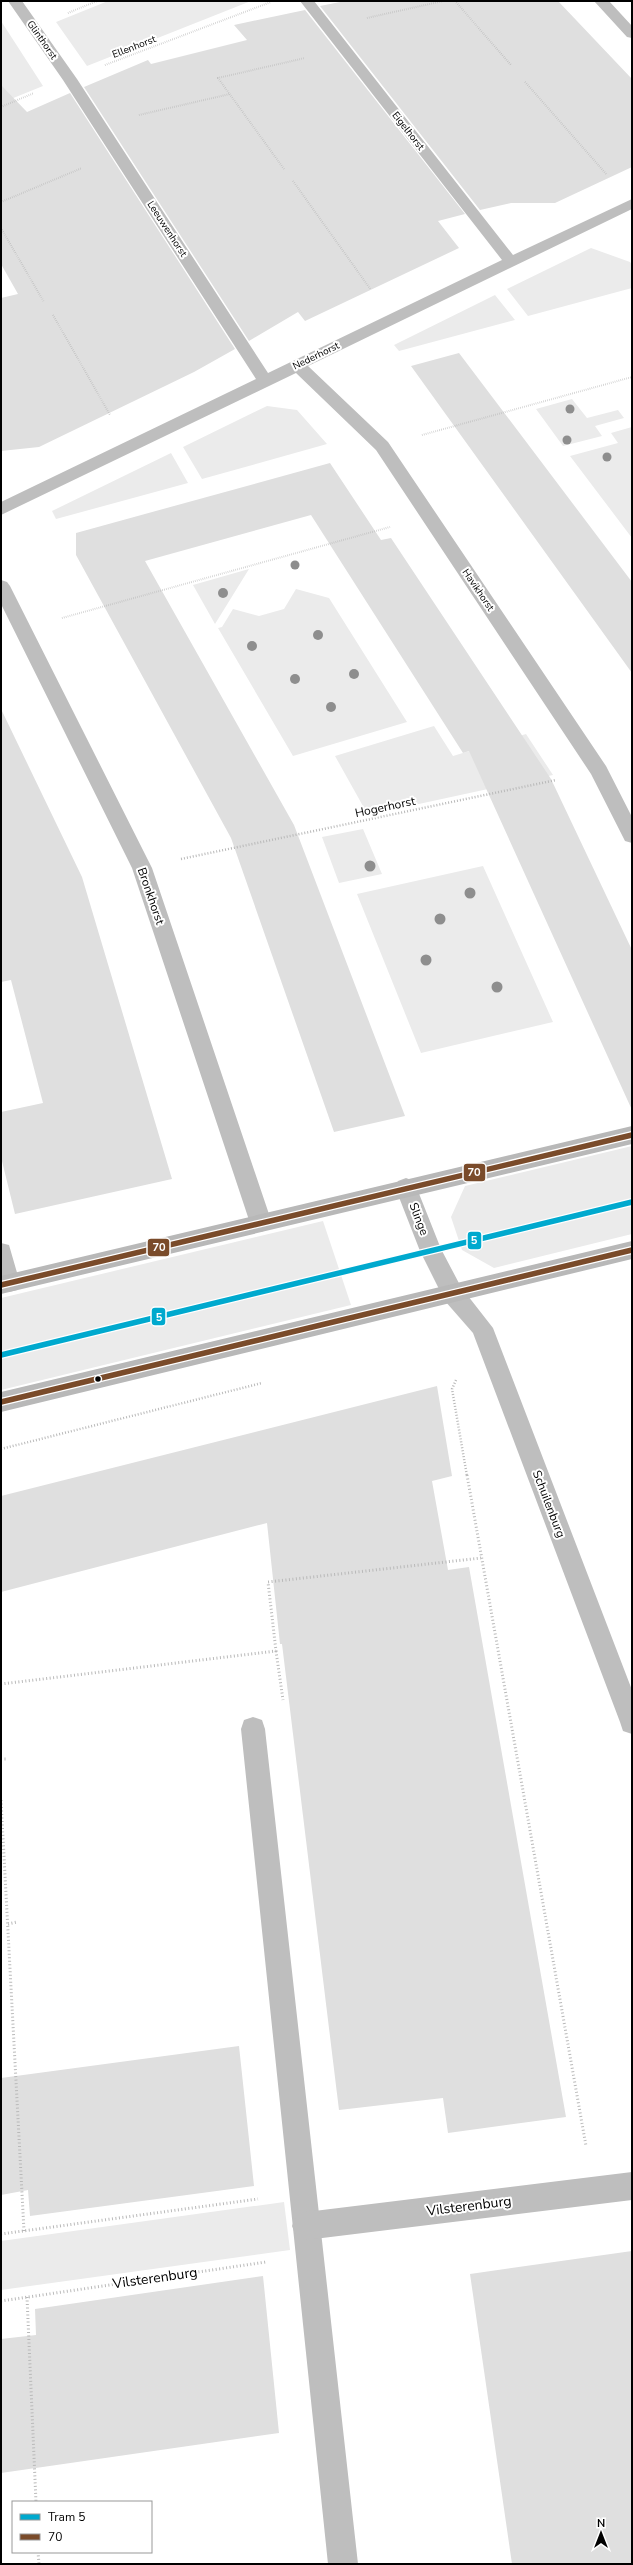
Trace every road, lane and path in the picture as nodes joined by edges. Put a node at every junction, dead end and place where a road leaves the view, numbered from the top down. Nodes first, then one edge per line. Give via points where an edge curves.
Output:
1 (15, 1) edge
2 (273, 1) edge
3 (307, 1) edge
4 (443, 1) edge
5 (455, 1) edge
6 (601, 1) edge
7 (327, 27) junction
8 (632, 34) edge
9 (344, 49) junction
10 (511, 65) dead end
11 (70, 79) junction
12 (525, 82) dead end
13 (230, 94) junction
14 (1, 107) edge
15 (99, 124) junction
16 (118, 153) junction
17 (284, 169) dead end
18 (293, 181) dead end
19 (1, 202) edge
20 (630, 207) edge
21 (1, 228) edge
22 (510, 261) junction
23 (44, 302) dead end
24 (52, 315) dead end
25 (392, 319) junction
26 (297, 365) junction
27 (632, 377) edge
28 (265, 380) junction
29 (382, 446) junction
30 (128, 447) junction
31 (1, 509) edge
32 (429, 516) junction
33 (1, 586) edge
34 (22, 628) junction
35 (599, 771) junction
36 (632, 836) edge
37 (142, 868) junction
38 (632, 1135) edge
39 (406, 1187) junction
40 (261, 1223) junction
41 (632, 1250) edge
42 (1, 1252) edge
43 (5, 1284) edge
44 (453, 1294) junction
45 (482, 1328) junction
46 (1, 1402) edge
47 (481, 1558) junction
48 (1, 1684) edge
49 (632, 1722) edge
50 (253, 1729) dead end
51 (8, 1758) dead end
52 (1, 1759) edge
53 (1, 1800) edge
54 (17, 1922) dead end
55 (8, 1924) junction
56 (632, 2186) edge
57 (594, 2190) junction
58 (302, 2193) junction
59 (306, 2226) junction
60 (24, 2231) junction
61 (1, 2234) edge
62 (309, 2256) junction
63 (27, 2297) junction
64 (1, 2301) edge
65 (36, 2501) edge
66 (38, 2553) edge
67 (39, 2564) edge
68 (343, 2564) edge

1 - 11 street, Glinthorst
2 - 11 path, Ellenhorst
3 - 7 street, Eigelhorst
4 - 7 path
5 - 10 path
6 - 8 street
7 - 9 street, Eigelhorst
9 - 13 path via 218,78
9 - 22 street, Eigelhorst
11 - 14 path, Ellenhorst
11 - 15 street, Leeuwenhorst
12 - 20 path
13 - 15 path
13 - 17 path
15 - 16 street, Leeuwenhorst
16 - 19 path
16 - 28 street, Leeuwenhorst
18 - 25 path
20 - 22 street, Nederhorst
21 - 23 path
22 - 25 street, Nederhorst
24 - 30 path
25 - 26 street, Nederhorst
26 - 28 street, Nederhorst
26 - 29 street, Havikhorst
27 - 29 path
28 - 30 street, Nederhorst
29 - 32 street, Havikhorst
30 - 31 street, Nederhorst
32 - 34 path
32 - 35 street, Havikhorst
33 - 34 street, Bronkhorst
34 - 37 street, Bronkhorst
35 - 36 street, Havikhorst
35 - 37 path, Hogerhorst
37 - 40 street, Bronkhorst
38 - 39 main road, Slinge
39 - 40 main road, Slinge
39 - 44 street, Slinge via 431,1251
40 - 43 main road, Slinge
41 - 44 main road
42 - 43 street
44 - 45 street, Schuilenburg
44 - 46 main road
45 - 47 path via 452,1388
45 - 49 street, Schuilenburg
47 - 48 path via 268,1582 276,1651
47 - 57 path
50 - 58 street
51 - 52 path
53 - 55 path
54 - 55 path
55 - 60 path
56 - 57 street, Vilsterenburg
57 - 59 street, Vilsterenburg
58 - 59 street
58 - 60 path
59 - 62 street
60 - 61 path
62 - 63 path, Vilsterenburg
62 - 68 street
63 - 64 path, Vilsterenburg
63 - 65 path
66 - 67 path

